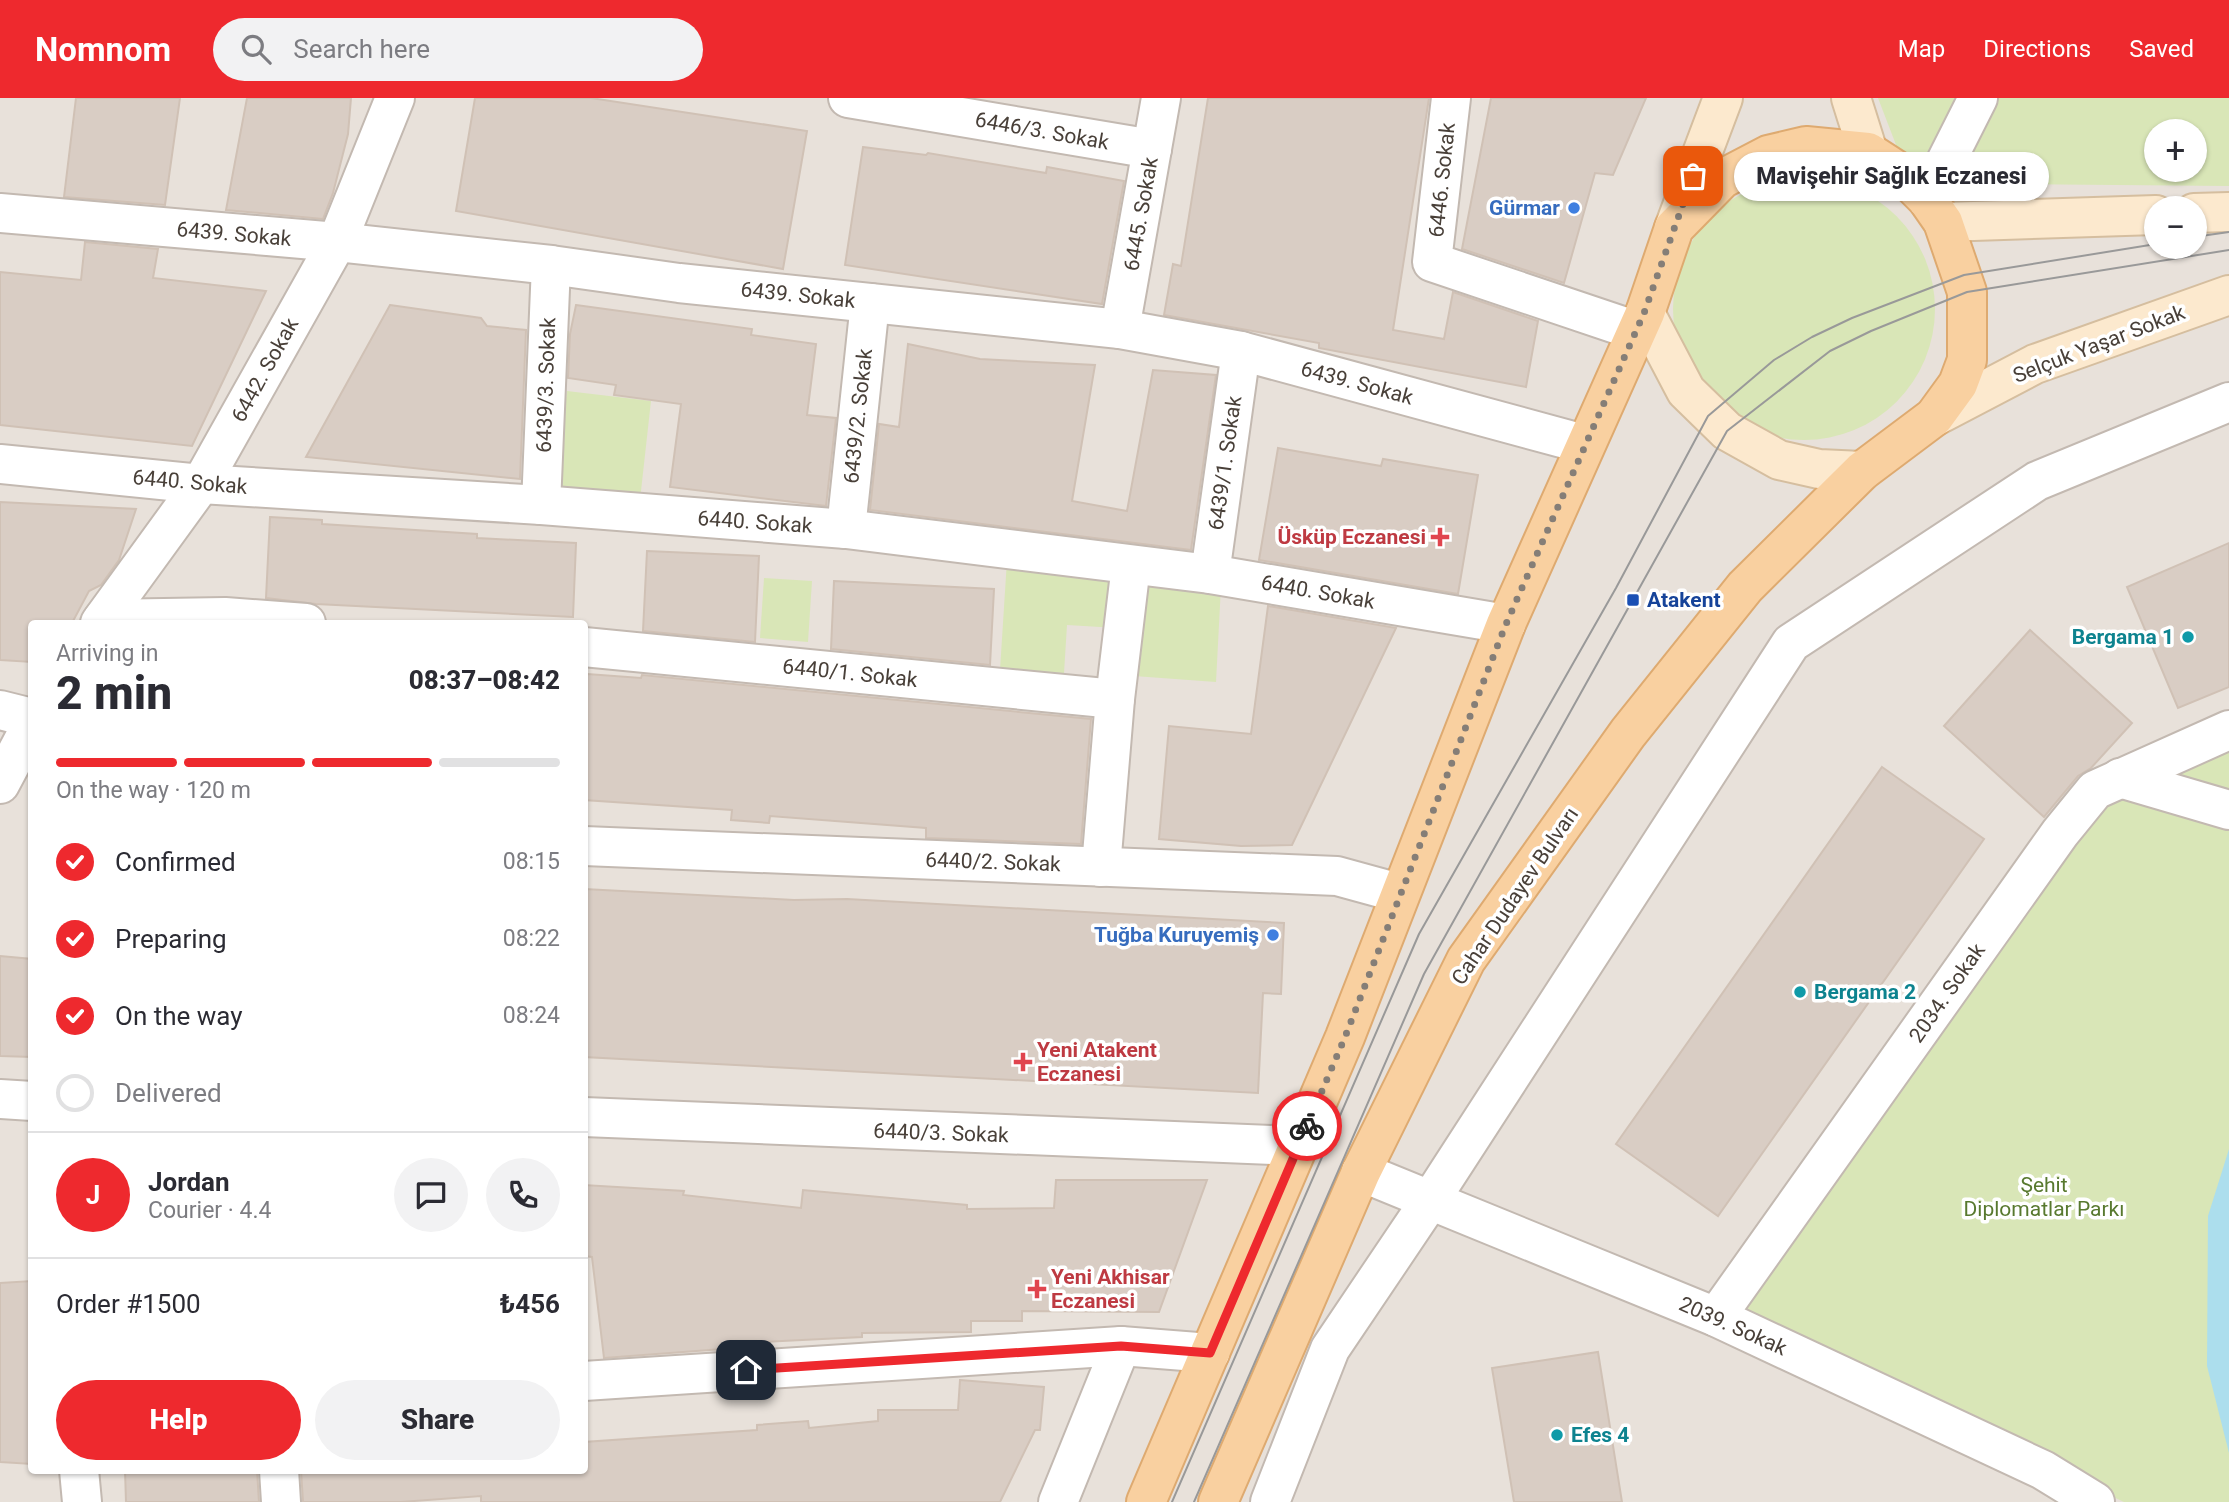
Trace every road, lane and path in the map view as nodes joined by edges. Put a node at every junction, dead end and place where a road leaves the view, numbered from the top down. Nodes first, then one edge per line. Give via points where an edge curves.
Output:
1 (395, 98) edge
2 (848, 98) edge
3 (1161, 98) edge
4 (1451, 98) edge
5 (1723, 98) edge
6 (1851, 98) edge
7 (1978, 98) edge
8 (1152, 149) junction
9 (1868, 152) junction
10 (1935, 210) junction
11 (2229, 212) edge
12 (0, 213) edge
13 (2207, 213) edge
14 (2144, 215) edge
15 (1674, 228) junction
16 (337, 242) junction
17 (551, 265) junction
18 (2229, 295) edge
19 (870, 303) junction
20 (1641, 322) junction
21 (1119, 329) junction
22 (1241, 351) junction
23 (2229, 402) edge
24 (1934, 417) junction
25 (1584, 444) junction
26 (0, 464) edge
27 (1862, 471) junction
28 (201, 484) junction
29 (541, 505) junction
30 (846, 529) junction
31 (1131, 565) junction
32 (1210, 574) junction
33 (102, 620) edge
34 (132, 620) edge
35 (266, 620) edge
36 (1506, 624) junction
37 (588, 647) edge
38 (1115, 699) junction
39 (0, 710) edge
40 (28, 717) edge
41 (2229, 730) edge
42 (28, 732) edge
43 (2120, 778) junction
44 (0, 784) edge
45 (2229, 810) edge
46 (588, 846) edge
47 (1101, 866) junction
48 (1399, 893) junction
49 (0, 1099) edge
50 (28, 1101) edge
51 (588, 1117) edge
52 (1298, 1146) junction
53 (1361, 1171) junction
54 (1431, 1199) junction
55 (1716, 1317) junction
56 (1121, 1346) junction
57 (1210, 1353) junction
58 (588, 1381) edge
59 (79, 1474) edge
60 (279, 1474) edge
61 (82, 1502) edge
62 (281, 1502) edge
63 (1058, 1502) edge
64 (1146, 1502) edge
65 (1218, 1502) edge
66 (1270, 1502) edge
67 (2095, 1502) edge

1 - 16 street, 6442. Sokak
2 - 8 street, 6446/3. Sokak
3 - 8 street, 6445. Sokak
4 - 20 street, 6446. Sokak via 1432,262
5 - 15 main road
6 - 9 main road
7 - 10 street
8 - 21 street, 6445. Sokak
9 - 10 main road via 1902,174
9 - 15 main road via 1806,146 1768,155 1722,179
10 - 14 main road
10 - 24 main road, Cahar Dudayev Bulvarı via 1967,292 1967,360 1958,384
11 - 13 main road
12 - 16 street, 6439. Sokak
15 - 20 main road
16 - 17 street, 6439. Sokak
16 - 28 street, 6442. Sokak
17 - 19 street, 6439. Sokak
17 - 29 street, 6439/3. Sokak
18 - 24 main road, Selçuk Yaşar Sokak via 2035,364
19 - 21 street, 6439. Sokak
19 - 30 street, 6439/2. Sokak
20 - 25 main road
20 - 27 main road via 1685,391 1727,431 1779,460 1819,469
21 - 22 street, 6439. Sokak
22 - 25 street, 6439. Sokak
22 - 32 street, 6439/1. Sokak
23 - 54 street via 2037,481 1791,643
24 - 27 main road, Cahar Dudayev Bulvarı
25 - 36 main road
26 - 28 street, 6440. Sokak
27 - 53 main road, Cahar Dudayev Bulvarı via 1745,587 1628,733 1466,960
28 - 29 street, 6440. Sokak
28 - 33 street, 6442. Sokak
29 - 30 street, 6440. Sokak
30 - 31 street, 6440. Sokak
31 - 32 street, 6440. Sokak
31 - 38 street
32 - 36 street, 6440. Sokak
34 - 35 street
36 - 48 main road
37 - 38 street, 6440/1. Sokak
38 - 47 street
39 - 40 street
41 - 43 street, 2034. Sokak
42 - 44 street
43 - 45 street
43 - 55 street, 2034. Sokak via 2095,790 2060,833
46 - 47 street, 6440/2. Sokak
47 - 48 street, 6440/2. Sokak via 1338,876
48 - 52 main road
49 - 50 street
51 - 52 street, 6440/3. Sokak
52 - 57 main road
53 - 54 street, 2039. Sokak
53 - 65 main road, Cahar Dudayev Bulvarı
54 - 55 street, 2039. Sokak
54 - 66 street via 1330,1349
55 - 67 street, 2039. Sokak via 2043,1470
56 - 57 street
56 - 58 street
56 - 63 street
57 - 64 main road
59 - 61 street
60 - 62 street

